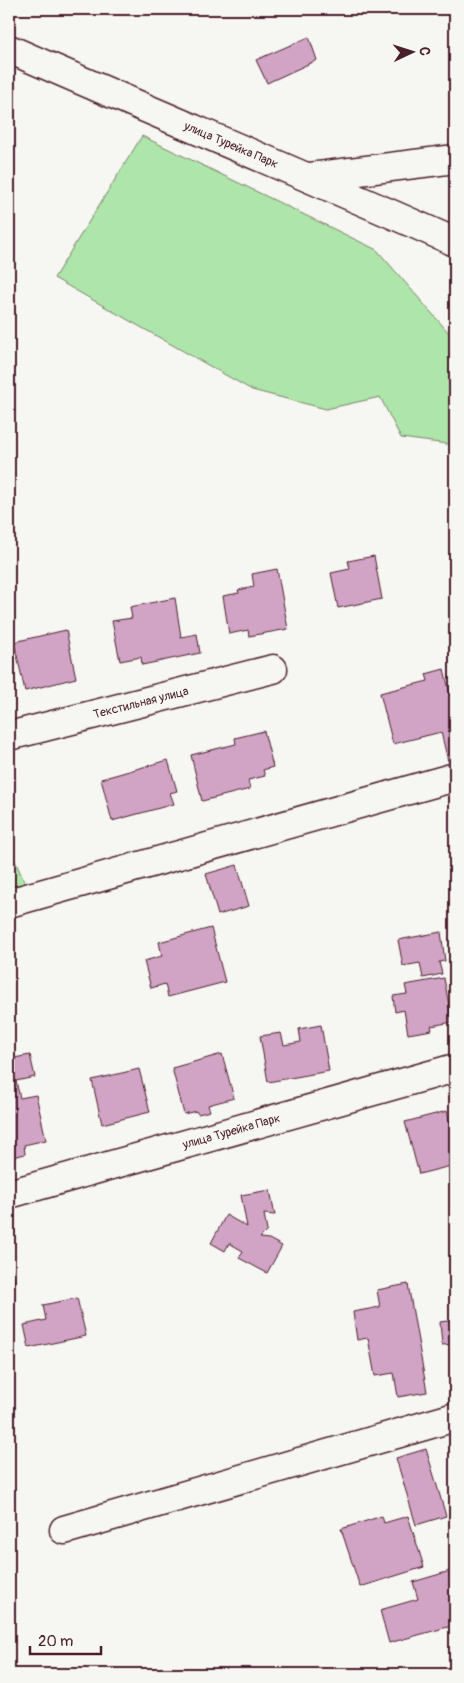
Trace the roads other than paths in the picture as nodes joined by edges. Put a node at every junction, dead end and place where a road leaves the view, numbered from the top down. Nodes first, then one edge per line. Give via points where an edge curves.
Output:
1 (9, 49) edge
2 (455, 159) edge
3 (310, 177) junction
4 (455, 242) edge
5 (273, 669) dead end
6 (9, 736) edge
7 (455, 777) edge
8 (9, 903) edge
9 (455, 1068) edge
10 (9, 1194) edge
11 (455, 1417) edge
12 (64, 1530) dead end

1 - 3 street, улица Турейка Парк
2 - 3 street
3 - 4 street, улица Турейка Парк
5 - 6 street, Текстильная улица
7 - 8 street
9 - 10 street, улица Турейка Парк
11 - 12 street

